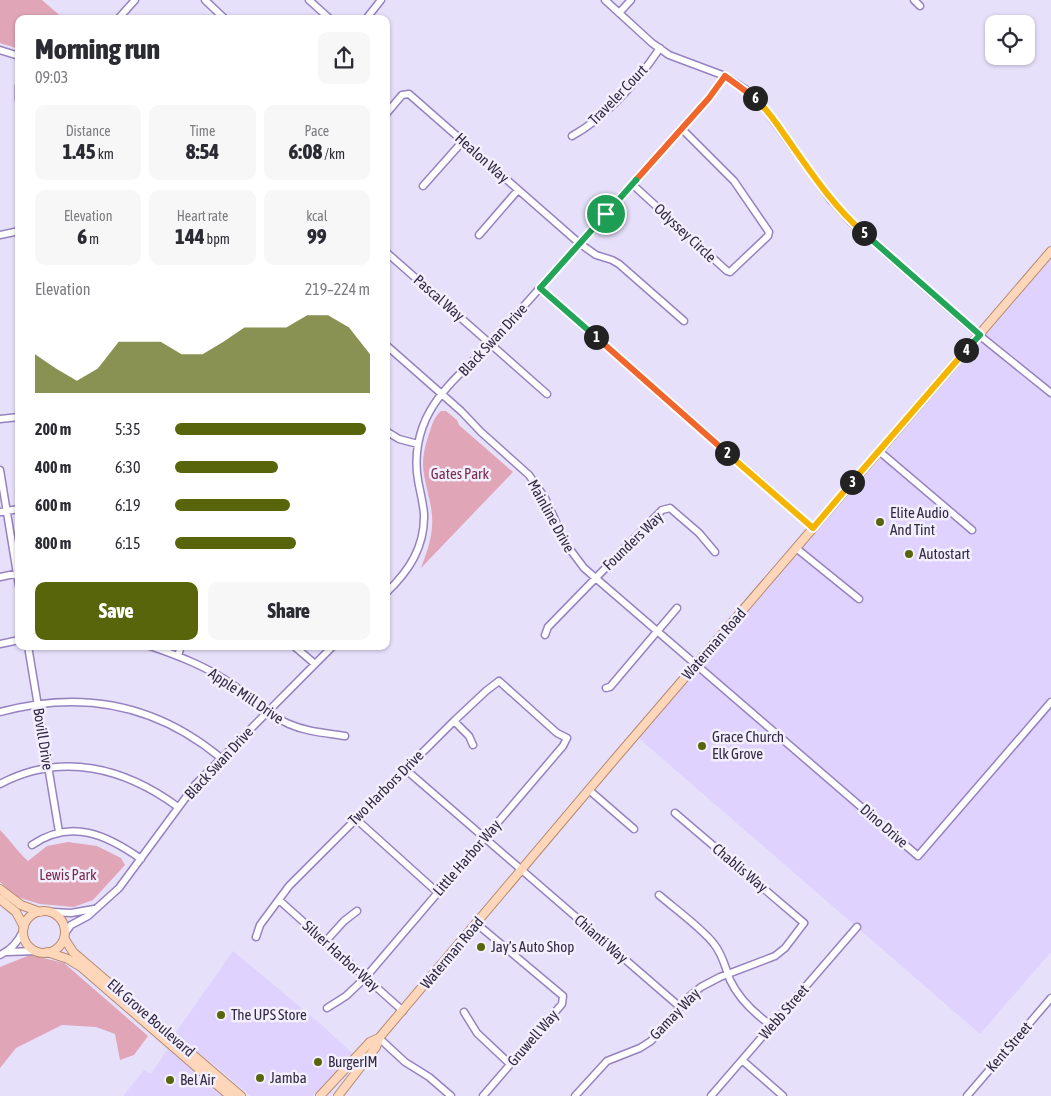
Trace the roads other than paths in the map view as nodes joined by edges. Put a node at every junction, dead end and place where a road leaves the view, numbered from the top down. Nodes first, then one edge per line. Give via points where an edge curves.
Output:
1 (135, 0) edge
2 (205, 0) edge
3 (309, 0) edge
4 (381, 0) edge
5 (605, 0) edge
6 (631, 0) edge
7 (914, 0) edge
8 (920, 6) dead end
9 (619, 13) junction
10 (122, 15) edge
11 (221, 15) edge
12 (326, 15) edge
13 (369, 15) edge
14 (660, 48) junction
15 (0, 50) edge
16 (15, 55) edge
17 (725, 76) junction
18 (390, 109) edge
19 (682, 129) junction
20 (572, 136) dead end
21 (463, 141) junction
22 (632, 184) junction
23 (423, 186) dead end
24 (518, 190) junction
25 (15, 232) edge
26 (0, 235) edge
27 (479, 235) dead end
28 (579, 243) junction
29 (1051, 251) edge
30 (390, 256) edge
31 (540, 288) junction
32 (684, 321) dead end
33 (980, 335) junction
34 (491, 344) junction
35 (390, 348) edge
36 (442, 394) junction
37 (547, 394) dead end
38 (1051, 394) edge
39 (15, 417) edge
40 (0, 419) edge
41 (390, 433) edge
42 (418, 444) junction
43 (879, 451) junction
44 (0, 470) edge
45 (3, 511) edge
46 (813, 528) junction
47 (972, 530) dead end
48 (796, 548) junction
49 (715, 552) dead end
50 (15, 561) edge
51 (15, 574) edge
52 (0, 576) edge
53 (594, 578) junction
54 (390, 589) edge
55 (860, 599) dead end
56 (677, 608) dead end
57 (657, 632) junction
58 (545, 635) dead end
59 (15, 641) edge
60 (0, 644) edge
61 (29, 650) edge
62 (161, 650) edge
63 (180, 650) edge
64 (299, 650) edge
65 (329, 650) edge
66 (178, 656) junction
67 (315, 664) junction
68 (696, 665) junction
69 (606, 688) dead end
70 (1051, 702) edge
71 (38, 704) junction
72 (268, 711) junction
73 (0, 712) edge
74 (454, 721) junction
75 (345, 736) dead end
76 (567, 738) joint
77 (473, 745) dead end
78 (221, 758) junction
79 (48, 769) junction
80 (405, 769) junction
81 (0, 784) edge
82 (589, 790) junction
83 (178, 807) junction
84 (675, 813) dead end
85 (356, 819) junction
86 (634, 829) dead end
87 (58, 832) junction
88 (485, 839) junction
89 (32, 845) dead end
90 (141, 859) junction
91 (521, 871) junction
92 (0, 889) edge
93 (437, 892) junction
94 (659, 895) dead end
95 (0, 899) edge
96 (278, 900) junction
97 (94, 908) junction
98 (357, 911) dead end
99 (40, 912) junction
100 (52, 912) junction
101 (804, 923) joint
102 (477, 924) junction
103 (857, 927) dead end
104 (24, 929) junction
105 (65, 935) junction
106 (256, 936) dead end
107 (325, 942) junction
108 (36, 951) junction
109 (47, 952) junction
110 (3, 953) edge
111 (729, 974) junction
112 (365, 978) junction
113 (1051, 998) edge
114 (680, 1007) junction
115 (327, 1008) dead end
116 (403, 1011) junction
117 (464, 1012) dead end
118 (772, 1026) junction
119 (379, 1038) junction
120 (742, 1060) junction
121 (510, 1064) junction
122 (230, 1096) edge
123 (241, 1096) edge
124 (320, 1096) edge
125 (338, 1096) edge
126 (451, 1096) edge
127 (484, 1096) edge
128 (574, 1096) edge
129 (711, 1096) edge
130 (783, 1096) edge
131 (967, 1096) edge

1 - 10 street
2 - 11 street
3 - 12 street
4 - 13 street
5 - 9 street
6 - 9 street
7 - 8 street
9 - 14 street
14 - 17 street
14 - 20 street, Traveler Court via 601,116
15 - 16 street
17 - 19 street, Black Swan Drive
17 - 33 street via 760,102 831,200 851,222
18 - 21 street, Healon Way via 402,95 409,94
19 - 22 street, Black Swan Drive
19 - 22 street, Odyssey Circle via 734,181 769,232 768,236 728,272
21 - 23 street
21 - 24 street, Healon Way
22 - 28 street, Black Swan Drive
24 - 27 street
24 - 28 street, Healon Way
25 - 26 street
28 - 31 street, Black Swan Drive
28 - 32 street, Healon Way via 619,264
29 - 33 main road, Waterman Road
30 - 34 street, Pascal Way
31 - 34 street, Black Swan Drive
31 - 46 street
33 - 38 street
33 - 43 main road, Waterman Road
34 - 36 street, Black Swan Drive
34 - 37 street, Pascal Way
35 - 36 street, Mainline Drive
36 - 42 street, Black Swan Drive via 425,421
36 - 53 street, Mainline Drive via 529,475 545,498 566,544
39 - 40 street
41 - 42 street
42 - 54 street, Black Swan Drive via 417,473 424,513 421,540 413,561
43 - 46 main road, Waterman Road
43 - 47 street
44 - 45 street
45 - 50 street
46 - 48 main road, Waterman Road
48 - 55 street
48 - 68 main road, Waterman Road
49 - 53 street, Founders Way via 670,508 662,510
51 - 52 street
53 - 57 street, Mainline Drive
53 - 58 street via 548,627
56 - 57 street
57 - 68 street, Mainline Drive
57 - 69 street
59 - 60 street
61 - 71 street, Bovill Drive
62 - 66 street, Apple Mill Drive
63 - 66 street
64 - 67 street
65 - 67 street, Black Swan Drive
66 - 72 street, Apple Mill Drive via 219,676
67 - 72 street, Black Swan Drive
68 - 70 street, Dino Drive via 918,856
68 - 82 main road, Waterman Road
71 - 73 street
71 - 78 street via 78,701 132,710 176,727
71 - 79 street, Bovill Drive
72 - 75 street, Apple Mill Drive via 295,727
72 - 78 street, Black Swan Drive
74 - 76 street, Two Harbors Drive via 499,681
74 - 77 street
74 - 80 street, Two Harbors Drive
76 - 88 street, Little Harbor Way via 564,746
78 - 83 street, Black Swan Drive
79 - 81 street
79 - 83 street via 83,768 117,774 139,782
79 - 87 street, Bovill Drive
80 - 85 street, Two Harbors Drive
80 - 88 street, Chianti Way
82 - 86 street
82 - 91 main road, Waterman Road
83 - 90 street, Black Swan Drive
84 - 101 street, Chablis Way
85 - 93 street
85 - 96 street, Two Harbors Drive
87 - 89 street
87 - 90 street via 81,831 103,836
88 - 91 street, Chianti Way
88 - 93 street, Little Harbor Way
90 - 97 street, Black Swan Drive via 119,888
91 - 102 main road, Waterman Road
91 - 114 street, Chianti Way
92 - 99 main road via 21,905
93 - 112 street, Little Harbor Way
94 - 111 street via 711,940
95 - 104 main road via 16,912
96 - 106 street, Two Harbors Drive
96 - 107 street, Silver Harbor Way
97 - 100 street, Black Swan Drive via 71,913
97 - 105 street, Black Swan Drive via 88,916 71,925
98 - 107 street
99 - 100 main road
99 - 104 main road via 28,918
100 - 105 main road via 62,923
101 - 111 street, Gamay Way via 775,956
102 - 116 main road, Waterman Road
102 - 121 street, Gruwell Way via 563,996 562,1004
103 - 118 street, Webb Street
104 - 108 main road via 27,943
104 - 110 street via 16,944
105 - 109 main road via 60,946
105 - 123 main road, Elk Grove Boulevard via 73,952
107 - 112 street, Silver Harbor Way
108 - 109 main road
108 - 110 street
109 - 122 main road, Elk Grove Boulevard via 81,967
111 - 114 street, Gamay Way via 701,987
111 - 118 street via 744,1001
112 - 115 street, Little Harbor Way
112 - 116 street, Silver Harbor Way
113 - 131 street, Kent Street
114 - 128 street, Gamay Way via 650,1041 607,1061
116 - 119 main road, Waterman Road
117 - 121 street via 478,1033
118 - 120 street, Webb Street
119 - 124 main road, Waterman Road via 370,1042
119 - 125 main road, Waterman Road via 376,1047
119 - 126 street
120 - 129 street, Webb Street
120 - 130 street
121 - 127 street, Gruwell Way

